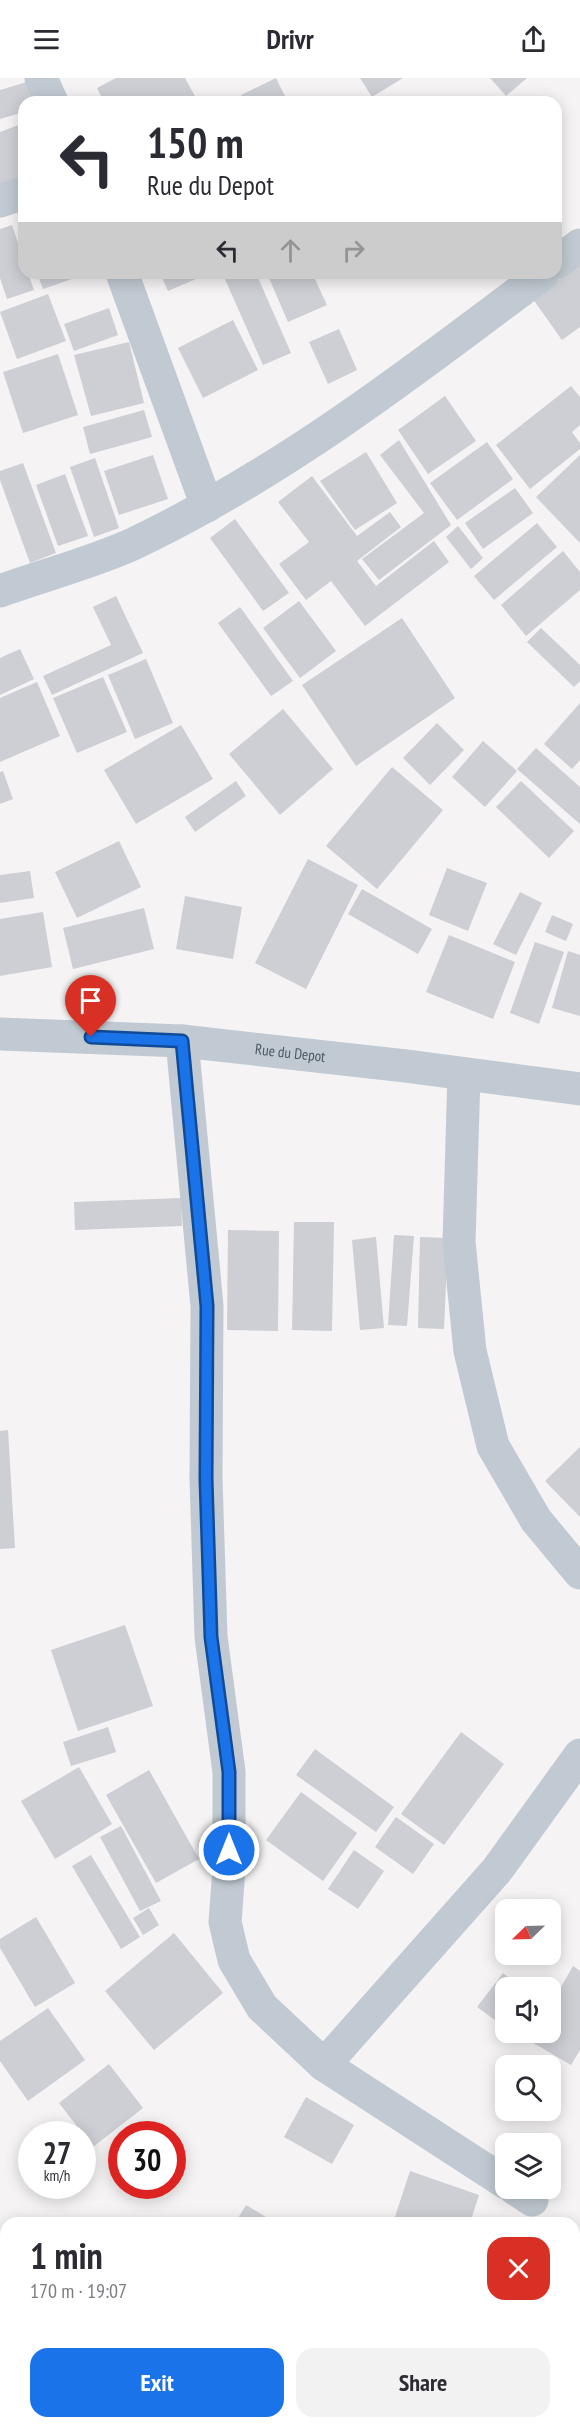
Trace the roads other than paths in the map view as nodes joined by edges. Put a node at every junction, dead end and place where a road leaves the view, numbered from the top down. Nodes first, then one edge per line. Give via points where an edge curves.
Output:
1 (41, 78) edge
2 (49, 96) edge
3 (18, 195) edge
4 (0, 201) edge
5 (580, 245) edge
6 (562, 258) edge
7 (124, 279) edge
8 (535, 279) edge
9 (207, 506) junction
10 (0, 591) edge
11 (0, 1034) edge
12 (182, 1041) junction
13 (464, 1075) junction
14 (580, 1089) edge
15 (580, 1573) edge
16 (580, 1755) edge
17 (324, 2065) junction
18 (495, 2176) edge

1 - 2 street
3 - 4 street
5 - 6 street
7 - 9 street
8 - 9 street via 369,405
9 - 10 street via 131,545
11 - 12 street, Rue du Depot
12 - 13 street, Rue du Depot
12 - 17 street via 207,1306 206,1479 211,1637 229,1772 225,1922 234,1960 262,2007
13 - 14 street, Rue du Depot
13 - 15 street via 459,1242 470,1351 493,1446 537,1520
16 - 17 street via 497,1870
17 - 18 street

